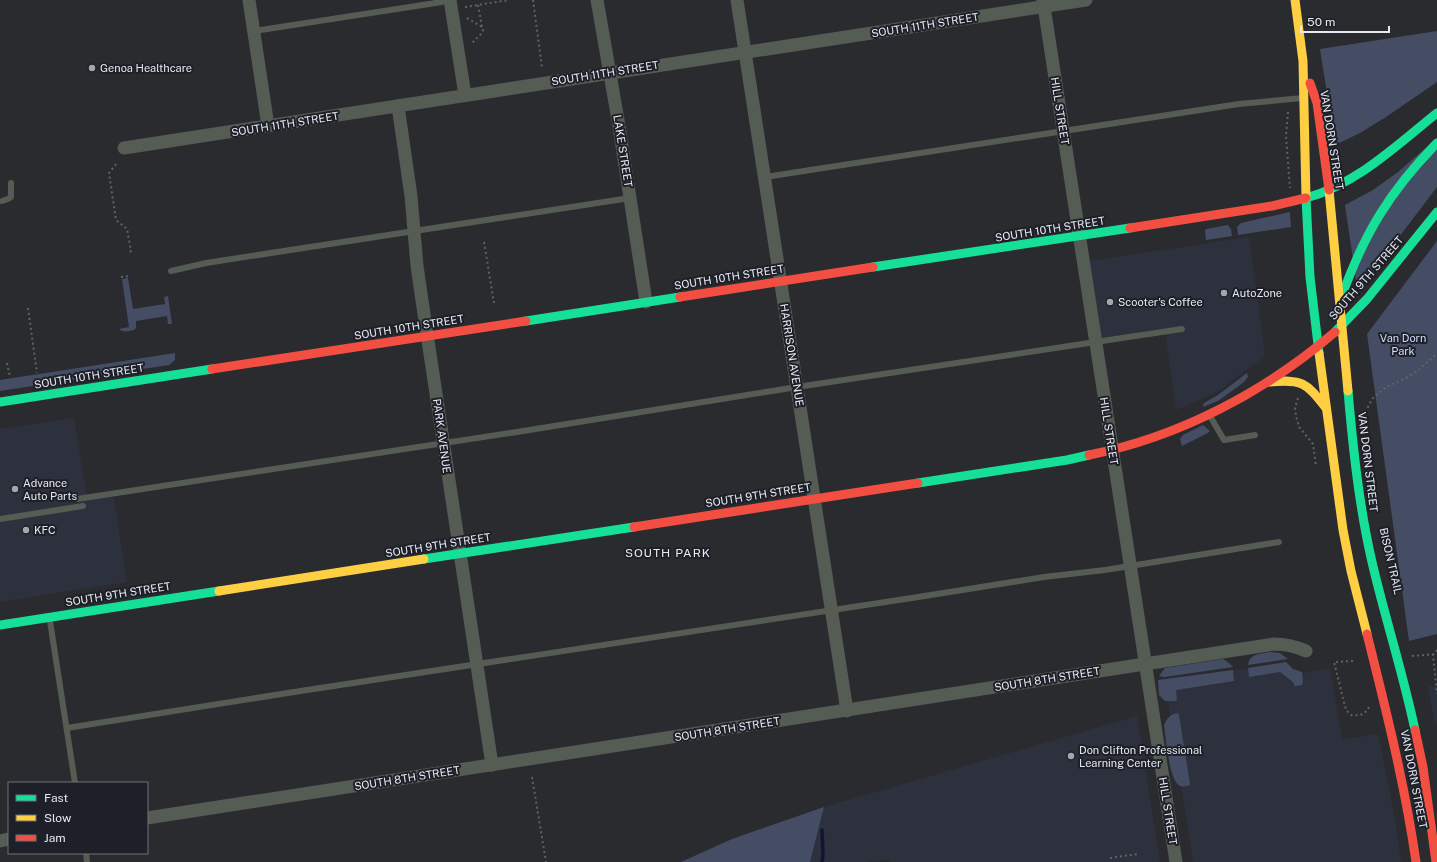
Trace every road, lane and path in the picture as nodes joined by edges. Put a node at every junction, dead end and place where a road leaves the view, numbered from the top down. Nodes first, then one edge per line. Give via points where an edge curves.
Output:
1 (249, 0) edge
2 (449, 0) edge
3 (509, 0) edge
4 (533, 0) edge
5 (597, 0) edge
6 (737, 0) edge
7 (1086, 0) edge
8 (1295, 0) edge
9 (1044, 3) edge
10 (478, 5) junction
11 (465, 7) dead end
12 (467, 18) dead end
13 (482, 27) junction
14 (254, 31) junction
15 (471, 44) dead end
16 (745, 52) junction
17 (1303, 61) junction
18 (542, 68) dead end
19 (610, 72) junction
20 (465, 96) junction
21 (1304, 98) junction
22 (1290, 99) junction
23 (398, 106) junction
24 (1437, 113) edge
25 (268, 126) junction
26 (1063, 130) junction
27 (1437, 143) edge
28 (124, 148) dead end
29 (116, 164) dead end
30 (765, 177) junction
31 (1289, 181) dead end
32 (11, 183) dead end
33 (1329, 190) junction
34 (630, 198) junction
35 (1306, 198) junction
36 (2, 200) dead end
37 (1437, 212) edge
38 (414, 232) junction
39 (1079, 236) junction
40 (484, 242) dead end
41 (128, 253) dead end
42 (170, 271) dead end
43 (131, 276) dead end
44 (121, 277) dead end
45 (781, 282) junction
46 (646, 302) junction
47 (494, 303) dead end
48 (1339, 304) junction
49 (28, 308) dead end
50 (1342, 326) junction
51 (1182, 329) dead end
52 (1332, 334) junction
53 (428, 336) junction
54 (1095, 343) junction
55 (1318, 346) junction
56 (1330, 346) dead end
57 (1437, 353) edge
58 (1329, 361) dead end
59 (8, 363) dead end
60 (37, 373) dead end
61 (10, 377) dead end
62 (1269, 382) junction
63 (797, 387) junction
64 (1297, 401) dead end
65 (0, 402) edge
66 (1326, 408) junction
67 (1210, 414) junction
68 (1364, 414) dead end
69 (1328, 425) junction
70 (1255, 434) dead end
71 (442, 443) junction
72 (1112, 450) junction
73 (1316, 466) dead end
74 (78, 499) dead end
75 (814, 499) junction
76 (83, 506) dead end
77 (0, 519) edge
78 (1279, 542) dead end
79 (459, 554) junction
80 (1130, 566) junction
81 (831, 610) junction
82 (50, 616) junction
83 (0, 625) edge
84 (1437, 650) edge
85 (1306, 651) dead end
86 (1437, 654) edge
87 (1433, 655) junction
88 (1412, 656) dead end
89 (1353, 661) dead end
90 (1145, 664) junction
91 (477, 665) junction
92 (1437, 694) edge
93 (1371, 701) dead end
94 (847, 711) junction
95 (67, 728) junction
96 (492, 765) junction
97 (532, 777) dead end
98 (76, 782) edge
99 (148, 818) edge
100 (1138, 854) dead end
101 (1110, 858) dead end
102 (546, 862) edge
103 (1176, 862) edge
104 (1416, 862) edge
105 (1436, 862) edge

1 - 14 street
2 - 14 lane
2 - 20 street
3 - 10 path
4 - 18 path
5 - 19 street, LAKE STREET
6 - 16 street, HARRISON AVENUE
7 - 9 street, SOUTH 11TH STREET
8 - 17 main road, VAN DORN STREET
9 - 16 street, SOUTH 11TH STREET
9 - 26 street, HILL STREET
10 - 11 path
10 - 13 path
12 - 13 path
13 - 15 path via 483,32
14 - 25 street
16 - 19 street, SOUTH 11TH STREET
16 - 30 street, HARRISON AVENUE
17 - 21 main road, VAN DORN STREET
17 - 33 main road, VAN DORN STREET via 1317,103
19 - 20 street, SOUTH 11TH STREET
19 - 34 street, LAKE STREET
20 - 23 street, SOUTH 11TH STREET
21 - 22 lane
21 - 35 main road, VAN DORN STREET
22 - 26 lane
22 - 31 path via 1286,136
23 - 25 street, SOUTH 11TH STREET
23 - 38 street, PARK AVENUE via 412,196
24 - 33 main road, SOUTH 10TH STREET via 1370,167
25 - 28 street, SOUTH 11TH STREET
26 - 30 lane
26 - 39 street, HILL STREET
27 - 48 main road via 1399,185 1377,217 1355,260
29 - 41 path via 109,173 114,219 127,229 131,251
30 - 45 street, HARRISON AVENUE
32 - 36 lane via 11,196
33 - 35 main road, SOUTH 10TH STREET
33 - 48 main road, VAN DORN STREET
34 - 38 lane
34 - 46 street, LAKE STREET
35 - 39 main road, SOUTH 10TH STREET via 1235,213
35 - 55 main road, VAN DORN STREET
37 - 50 main road, SOUTH 9TH STREET
38 - 42 lane via 206,263
38 - 53 street, PARK AVENUE
39 - 45 main road, SOUTH 10TH STREET
39 - 54 street, HILL STREET
40 - 47 path
43 - 44 path
45 - 46 main road, SOUTH 10TH STREET
45 - 63 street, HARRISON AVENUE
46 - 53 main road, SOUTH 10TH STREET
48 - 50 main road, VAN DORN STREET
48 - 52 main road
49 - 60 path
50 - 52 main road, SOUTH 9TH STREET
50 - 105 main road, VAN DORN STREET via 1354,454 1364,525 1423,767
51 - 54 lane
52 - 55 main road, SOUTH 9TH STREET
52 - 56 main road
53 - 65 main road, SOUTH 10TH STREET
53 - 71 street, PARK AVENUE
54 - 63 lane
54 - 72 street, HILL STREET
55 - 62 main road, SOUTH 9TH STREET
55 - 66 main road, VAN DORN STREET
57 - 68 path via 1420,369 1386,387 1373,398
58 - 69 main road
59 - 61 path
62 - 66 main road via 1299,381 1310,389
62 - 67 main road, SOUTH 9TH STREET
63 - 71 lane
63 - 75 street, HARRISON AVENUE
64 - 73 path via 1297,422 1313,444
66 - 69 main road, VAN DORN STREET
67 - 70 lane via 1224,440
67 - 72 main road, SOUTH 9TH STREET via 1170,432
69 - 104 main road, VAN DORN STREET via 1346,548 1397,751
71 - 74 lane
71 - 79 street, PARK AVENUE
72 - 75 main road, SOUTH 9TH STREET via 1067,460
72 - 80 street, HILL STREET
75 - 79 main road, SOUTH 9TH STREET
75 - 81 street, HARRISON AVENUE
76 - 77 lane
78 - 80 lane
79 - 82 main road, SOUTH 9TH STREET
79 - 91 street, PARK AVENUE
80 - 81 lane
80 - 90 street, HILL STREET
81 - 91 lane
81 - 94 street, HARRISON AVENUE
82 - 83 main road, SOUTH 9TH STREET
82 - 95 lane
84 - 87 path
85 - 90 street, SOUTH 8TH STREET via 1290,645 1274,644
86 - 87 path
87 - 88 path
87 - 92 path
89 - 93 path via 1334,662 1346,710 1351,715 1362,715 1367,712
90 - 94 street, SOUTH 8TH STREET
90 - 103 street, HILL STREET
91 - 95 lane
91 - 96 street, PARK AVENUE
94 - 96 street, SOUTH 8TH STREET
95 - 98 lane
96 - 99 street, SOUTH 8TH STREET
97 - 102 path
100 - 101 path

